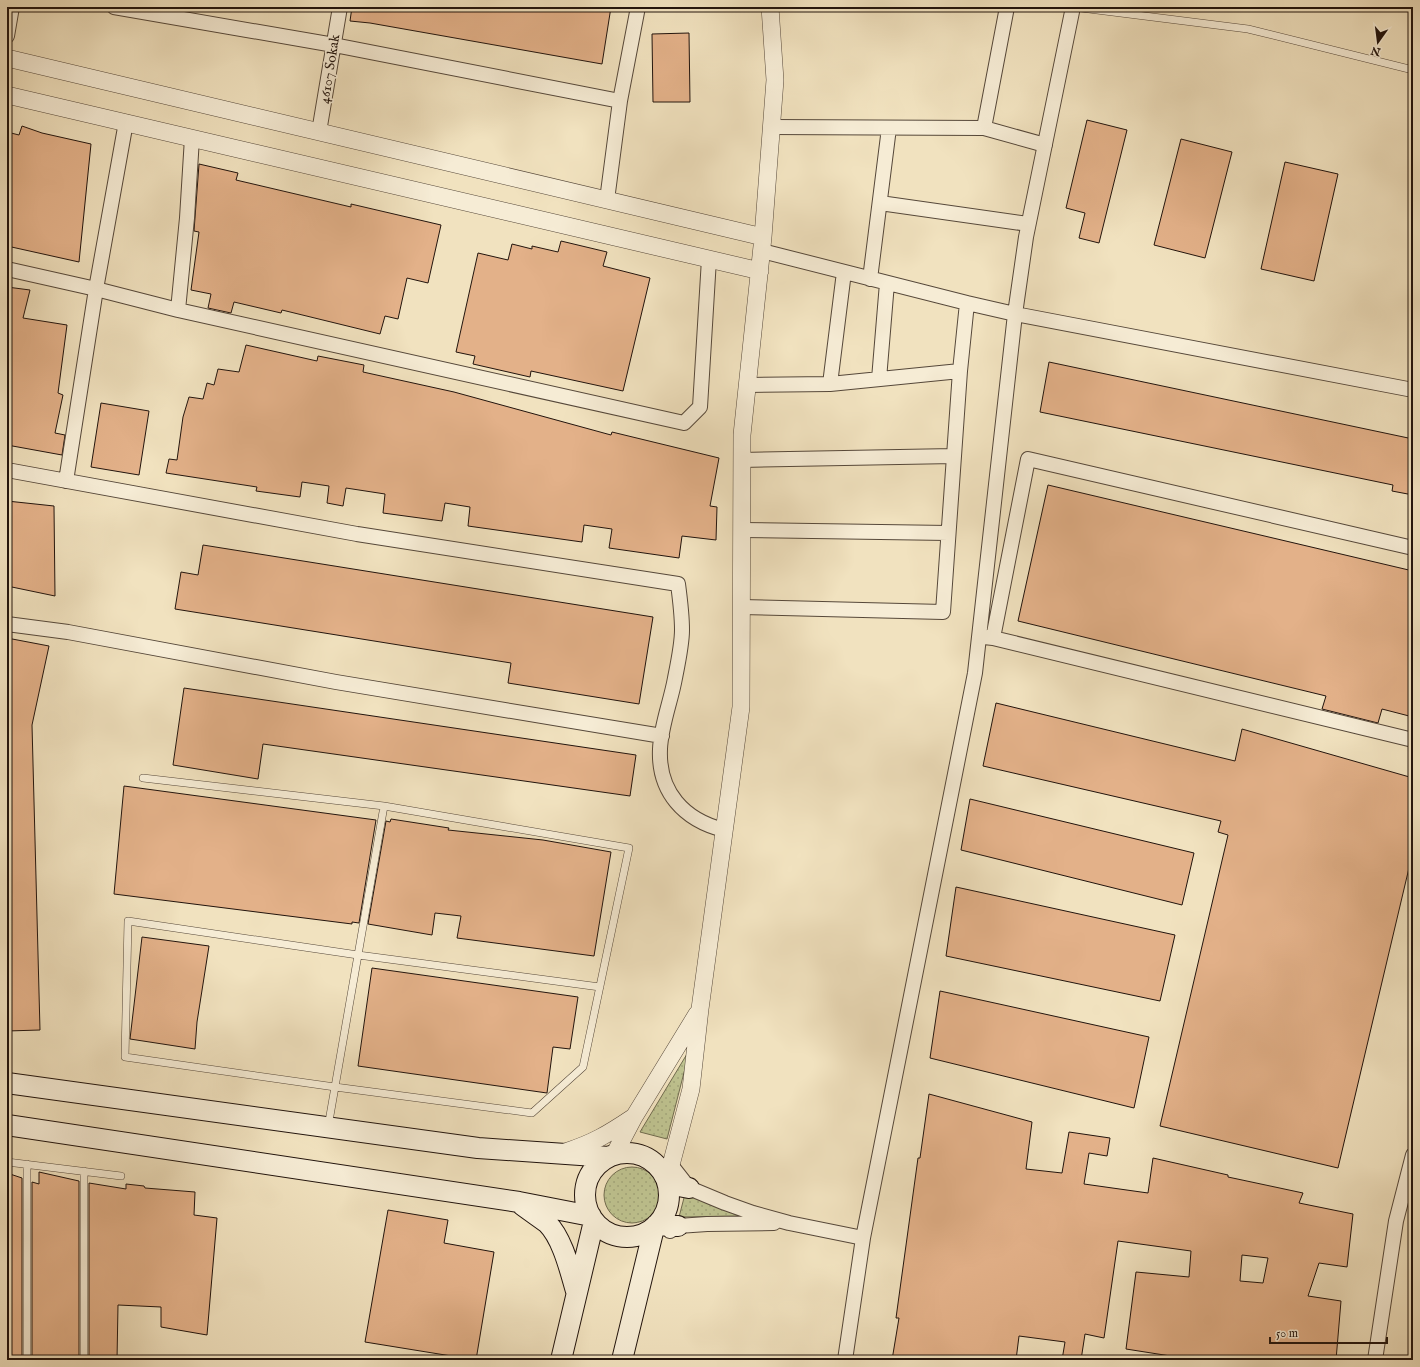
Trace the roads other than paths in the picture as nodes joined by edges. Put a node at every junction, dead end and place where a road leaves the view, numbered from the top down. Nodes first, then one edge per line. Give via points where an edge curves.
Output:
1 (12, 7) edge
2 (114, 7) edge
3 (340, 7) edge
4 (638, 7) edge
5 (770, 7) edge
6 (1006, 7) edge
7 (1073, 7) edge
8 (7, 36) edge
9 (334, 45) junction
10 (7, 58) edge
11 (1413, 70) edge
12 (7, 95) edge
13 (620, 101) junction
14 (126, 122) junction
15 (771, 127) junction
16 (889, 128) junction
17 (984, 128) junction
18 (319, 132) junction
19 (192, 138) junction
20 (1045, 145) junction
21 (607, 200) junction
22 (880, 203) junction
23 (1028, 224) junction
24 (763, 244) junction
25 (709, 259) junction
26 (7, 269) edge
27 (760, 271) junction
28 (844, 272) junction
29 (870, 279) junction
30 (887, 283) junction
31 (96, 289) junction
32 (967, 303) junction
33 (178, 310) junction
34 (1015, 314) junction
35 (960, 371) junction
36 (879, 379) junction
37 (830, 384) junction
38 (747, 385) junction
39 (1413, 390) edge
40 (954, 456) junction
41 (741, 460) junction
42 (7, 470) edge
43 (66, 481) junction
44 (741, 530) junction
45 (948, 533) junction
46 (1413, 548) edge
47 (741, 607) junction
48 (7, 624) edge
49 (986, 638) junction
50 (662, 736) junction
51 (1413, 740) edge
52 (143, 778) dead end
53 (384, 806) junction
54 (724, 830) junction
55 (358, 955) junction
56 (600, 987) junction
57 (700, 1009) junction
58 (7, 1083) edge
59 (335, 1087) junction
60 (634, 1117) junction
61 (7, 1125) edge
62 (328, 1127) junction
63 (561, 1154) junction
64 (612, 1156) junction
65 (1413, 1156) edge
66 (7, 1162) edge
67 (26, 1164) junction
68 (84, 1172) junction
69 (668, 1175) junction
70 (121, 1176) dead end
71 (690, 1188) joint
72 (519, 1202) junction
73 (592, 1218) junction
74 (789, 1223) junction
75 (678, 1226) junction
76 (655, 1227) junction
77 (863, 1238) junction
78 (649, 1247) junction
79 (577, 1292) junction
80 (27, 1360) edge
81 (84, 1360) edge
82 (561, 1360) edge
83 (622, 1360) edge
84 (845, 1360) edge
85 (1376, 1360) edge

1 - 8 street
2 - 9 street
3 - 9 street, 46107 Sokak
4 - 13 street
5 - 15 street via 775,80
6 - 17 street
7 - 11 lane via 1248,29
7 - 20 street
9 - 13 street
9 - 18 street, 46107 Sokak
10 - 18 street
12 - 14 street
13 - 21 street
14 - 19 street
14 - 31 street
15 - 16 street
15 - 24 street
16 - 17 street
16 - 22 street
17 - 20 street
18 - 21 street
19 - 25 street
19 - 33 street
20 - 23 street
21 - 24 street
22 - 23 street
22 - 29 street
23 - 34 street
24 - 27 street
24 - 28 street
25 - 27 street
25 - 33 street via 700,407 684,423
26 - 31 street
27 - 38 street
28 - 29 street
28 - 37 street
29 - 30 street
30 - 32 street
30 - 36 street
31 - 33 street
31 - 43 street
32 - 34 street
32 - 35 street
34 - 39 street
34 - 49 street
35 - 36 street
35 - 40 street
36 - 37 street
37 - 38 street
38 - 41 street
40 - 41 street
40 - 45 street
41 - 44 street
42 - 43 street
43 - 50 street via 357,534 678,584 682,631
44 - 45 street
44 - 47 street
45 - 47 street via 943,612
46 - 49 street via 1028,459
47 - 54 street via 741,707
48 - 50 street via 68,632 336,682
49 - 51 street
49 - 77 street via 976,672
50 - 54 street via 660,749 663,774 674,799 693,817
52 - 53 lane
53 - 55 lane
53 - 56 lane via 629,848
54 - 57 street
55 - 56 lane
55 - 59 lane
55 - 59 lane via 128,921 125,1057
56 - 59 lane via 583,1067 532,1113
57 - 60 street
57 - 69 street via 691,1089
58 - 62 main road
59 - 62 lane
60 - 63 street via 586,1146
60 - 64 street
61 - 72 main road
62 - 63 main road via 478,1148
63 - 64 main road
64 - 69 main road via 628,1153 643,1156 656,1163
64 - 73 main road via 593,1170 587,1183 585,1196 587,1209
65 - 85 street via 1396,1221
66 - 67 lane
67 - 68 lane
67 - 80 lane
68 - 70 lane
68 - 81 lane
69 - 71 main road
69 - 76 main road via 669,1204 664,1217
71 - 74 street via 753,1213
72 - 73 main road
72 - 79 main road via 548,1224 559,1241
73 - 76 main road via 603,1230 616,1236 642,1235
73 - 79 main road
74 - 75 street
74 - 77 street
75 - 76 main road
75 - 78 street
76 - 78 main road
77 - 84 street
78 - 83 main road
79 - 82 main road

